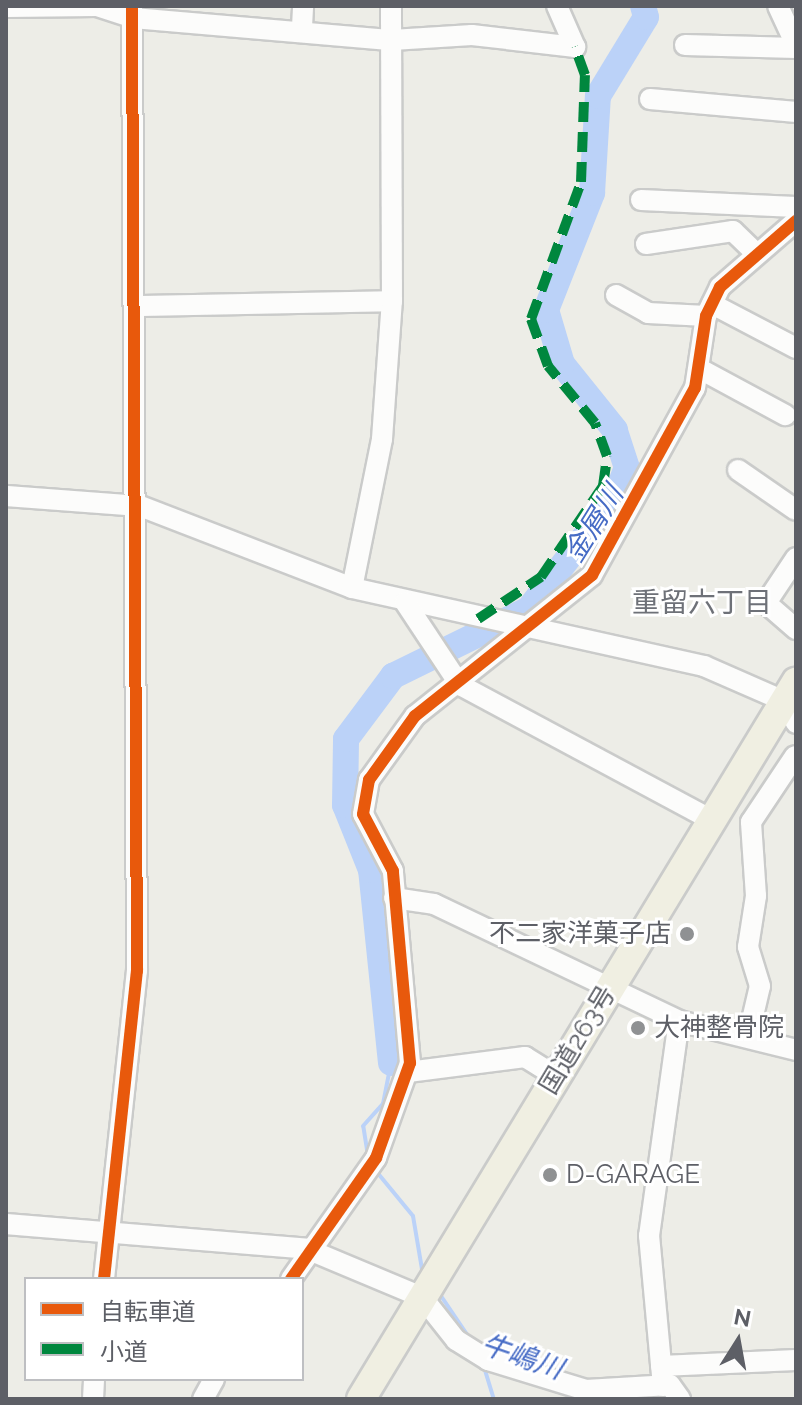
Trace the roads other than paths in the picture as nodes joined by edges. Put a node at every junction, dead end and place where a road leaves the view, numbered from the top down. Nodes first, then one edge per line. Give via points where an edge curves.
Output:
1 (303, 6) edge
2 (391, 6) edge
3 (557, 6) edge
4 (778, 6) edge
5 (6, 7) edge
6 (133, 12) edge
7 (302, 27) junction
8 (392, 40) junction
9 (685, 45) dead end
10 (796, 46) edge
11 (650, 99) dead end
12 (796, 112) edge
13 (641, 200) dead end
14 (796, 207) edge
15 (796, 221) edge
16 (646, 244) dead end
17 (756, 253) junction
18 (616, 295) dead end
19 (392, 301) junction
20 (138, 306) junction
21 (709, 310) junction
22 (796, 348) edge
23 (700, 369) junction
24 (785, 415) dead end
25 (738, 470) dead end
26 (6, 496) edge
27 (140, 506) junction
28 (796, 510) edge
29 (796, 558) edge
30 (352, 588) junction
31 (405, 602) junction
32 (528, 628) junction
33 (796, 629) edge
34 (460, 685) junction
35 (792, 702) edge
36 (796, 734) edge
37 (795, 756) edge
38 (712, 820) junction
39 (394, 898) junction
40 (609, 990) junction
41 (679, 1021) junction
42 (748, 1037) junction
43 (796, 1050) edge
44 (408, 1072) junction
45 (555, 1076) junction
46 (6, 1224) edge
47 (108, 1233) junction
48 (307, 1249) junction
49 (104, 1277) edge
50 (292, 1277) edge
51 (428, 1287) junction
52 (796, 1360) edge
53 (662, 1376) junction
54 (213, 1381) edge
55 (203, 1399) edge
56 (361, 1399) edge
57 (680, 1399) edge

1 - 7 street
2 - 8 street
3 - 8 street via 575,47 472,35
4 - 10 street
5 - 6 street via 97,6
6 - 7 street
6 - 20 street
7 - 8 street
8 - 19 street
9 - 10 street
11 - 12 street
13 - 14 street
15 - 17 street
16 - 17 street via 733,231
17 - 21 street via 734,268
18 - 21 street via 648,313
19 - 20 street
19 - 30 street via 382,439
20 - 27 street
21 - 22 street
21 - 23 street
23 - 24 street
23 - 32 street via 592,575
25 - 28 street
26 - 27 street
27 - 30 street
27 - 47 street via 137,971
29 - 33 street via 766,603
30 - 31 street
31 - 32 street
31 - 34 street
32 - 34 street
32 - 35 street via 704,666
34 - 38 street
34 - 39 street via 415,716 369,780 363,814 393,871
35 - 38 highway, 国道263号
36 - 37 street
37 - 42 street via 751,822 756,896 748,947 760,986
38 - 40 highway, 国道263号
39 - 40 street via 434,904
39 - 44 street
40 - 41 street
40 - 45 highway, 国道263号
41 - 42 street
41 - 53 street via 649,1236
42 - 43 street
44 - 45 street via 525,1057
44 - 48 street via 376,1158
45 - 51 highway, 国道263号
46 - 47 street
47 - 48 street
47 - 49 street
48 - 50 street
48 - 51 street
51 - 53 street via 456,1340 488,1360 586,1390
51 - 56 highway, 国道263号
52 - 53 street
53 - 57 street
54 - 55 street

